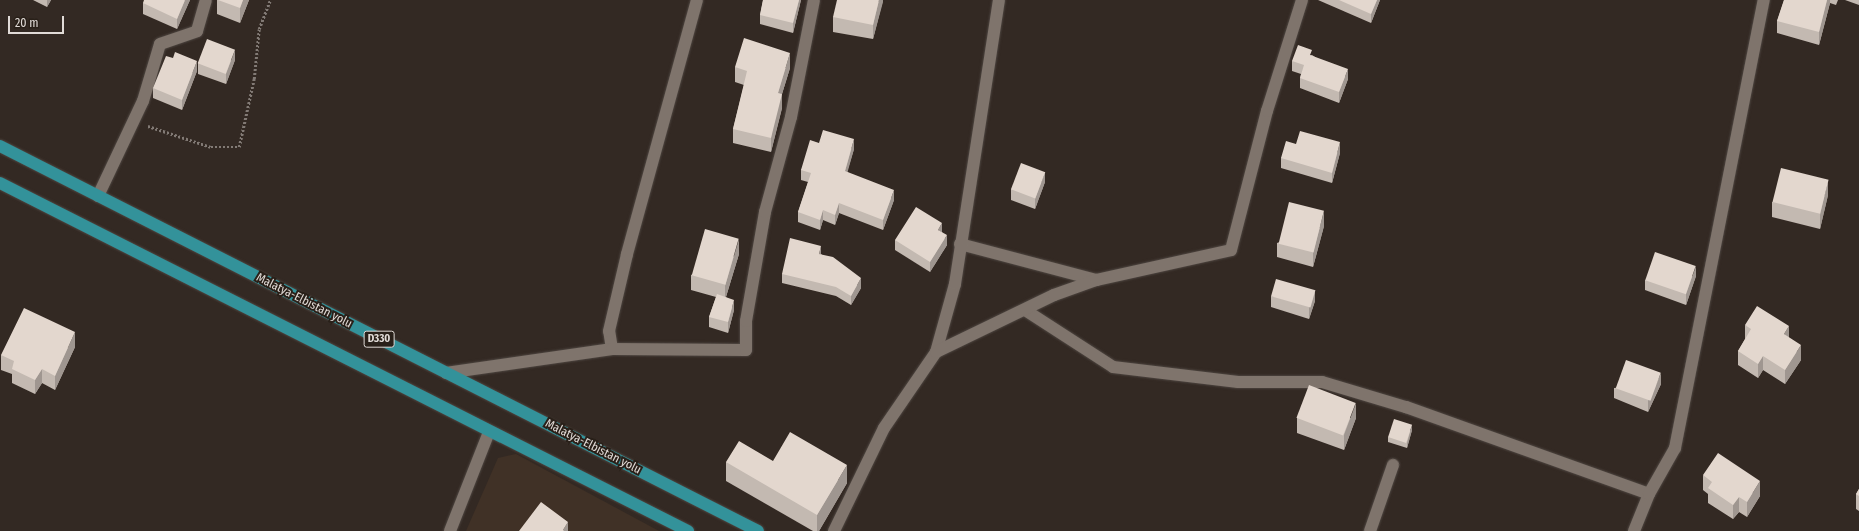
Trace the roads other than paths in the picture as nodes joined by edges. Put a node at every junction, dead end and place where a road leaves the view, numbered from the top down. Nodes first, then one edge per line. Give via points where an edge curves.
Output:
1 (206, 0) edge
2 (697, 0) edge
3 (814, 0) edge
4 (999, 0) edge
5 (1302, 0) edge
6 (1764, 0) edge
7 (0, 146) edge
8 (0, 183) edge
9 (98, 196) junction
10 (960, 244) junction
11 (1096, 280) junction
12 (1025, 310) junction
13 (612, 349) junction
14 (936, 352) junction
15 (446, 373) junction
16 (490, 432) junction
17 (1393, 465) dead end
18 (1649, 494) junction
19 (450, 531) edge
20 (688, 531) edge
21 (758, 531) edge
22 (834, 531) edge
23 (1370, 531) edge
24 (1634, 531) edge

1 - 9 street via 197,31 160,44 143,101
2 - 13 street via 627,254 609,331
3 - 13 street via 791,117 765,212 746,322 746,350
4 - 10 street
5 - 11 street via 1260,133 1230,250
6 - 18 street via 1675,448
7 - 9 main road, Malatya-Elbistan yolu / D330
8 - 16 main road, D330
9 - 15 main road, Malatya-Elbistan yolu / D330
10 - 11 street
10 - 14 street via 955,284
11 - 12 street
12 - 14 street
12 - 18 street via 1113,366 1238,382 1322,382 1406,407
13 - 15 street
14 - 22 street via 884,428
15 - 21 main road, Malatya-Elbistan yolu / D330
16 - 19 street
16 - 20 main road, D330
17 - 23 street
18 - 24 street

